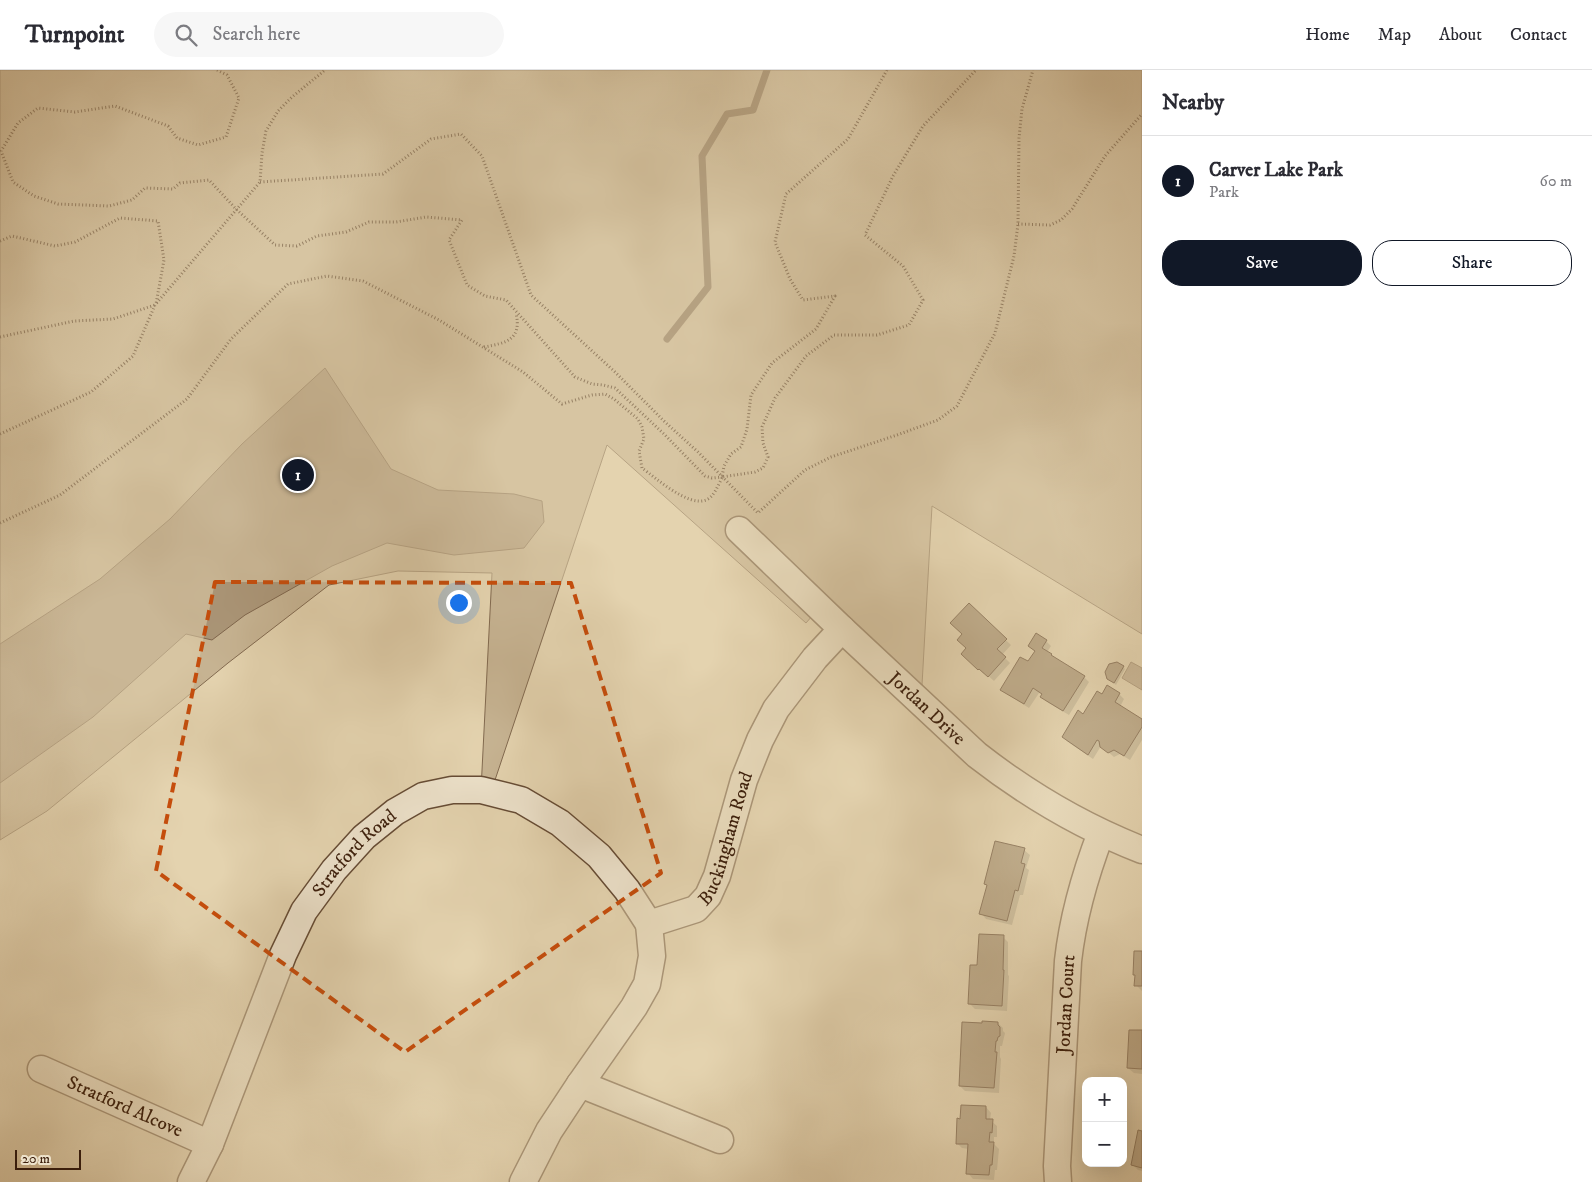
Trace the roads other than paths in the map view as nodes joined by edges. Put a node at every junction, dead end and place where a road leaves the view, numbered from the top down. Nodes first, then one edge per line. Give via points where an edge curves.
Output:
1 (739, 530) road end
2 (842, 629) junction
3 (1102, 833) junction
4 (1142, 850) edge
5 (649, 924) junction
6 (41, 1069) dead end
7 (580, 1084) junction
8 (720, 1140) dead end
9 (210, 1144) junction
10 (192, 1182) edge
11 (523, 1182) edge
12 (1058, 1182) edge

1 - 2 street, Jordan Drive
2 - 3 street, Jordan Drive via 1001,774
2 - 5 street, Buckingham Road via 815,658 776,710 760,740 744,780 717,876 708,896 696,909
3 - 4 street, Jordan Drive
3 - 12 street, Jordan Court via 1089,864 1071,936
5 - 7 street via 652,956 647,984
5 - 9 street, Stratford Road via 599,856 560,823 521,800 482,790 452,790 423,796 395,812 364,837 334,870 304,911 283,955
6 - 9 street, Stratford Alcove
7 - 8 street
7 - 11 street
9 - 10 street, Stratford Road

